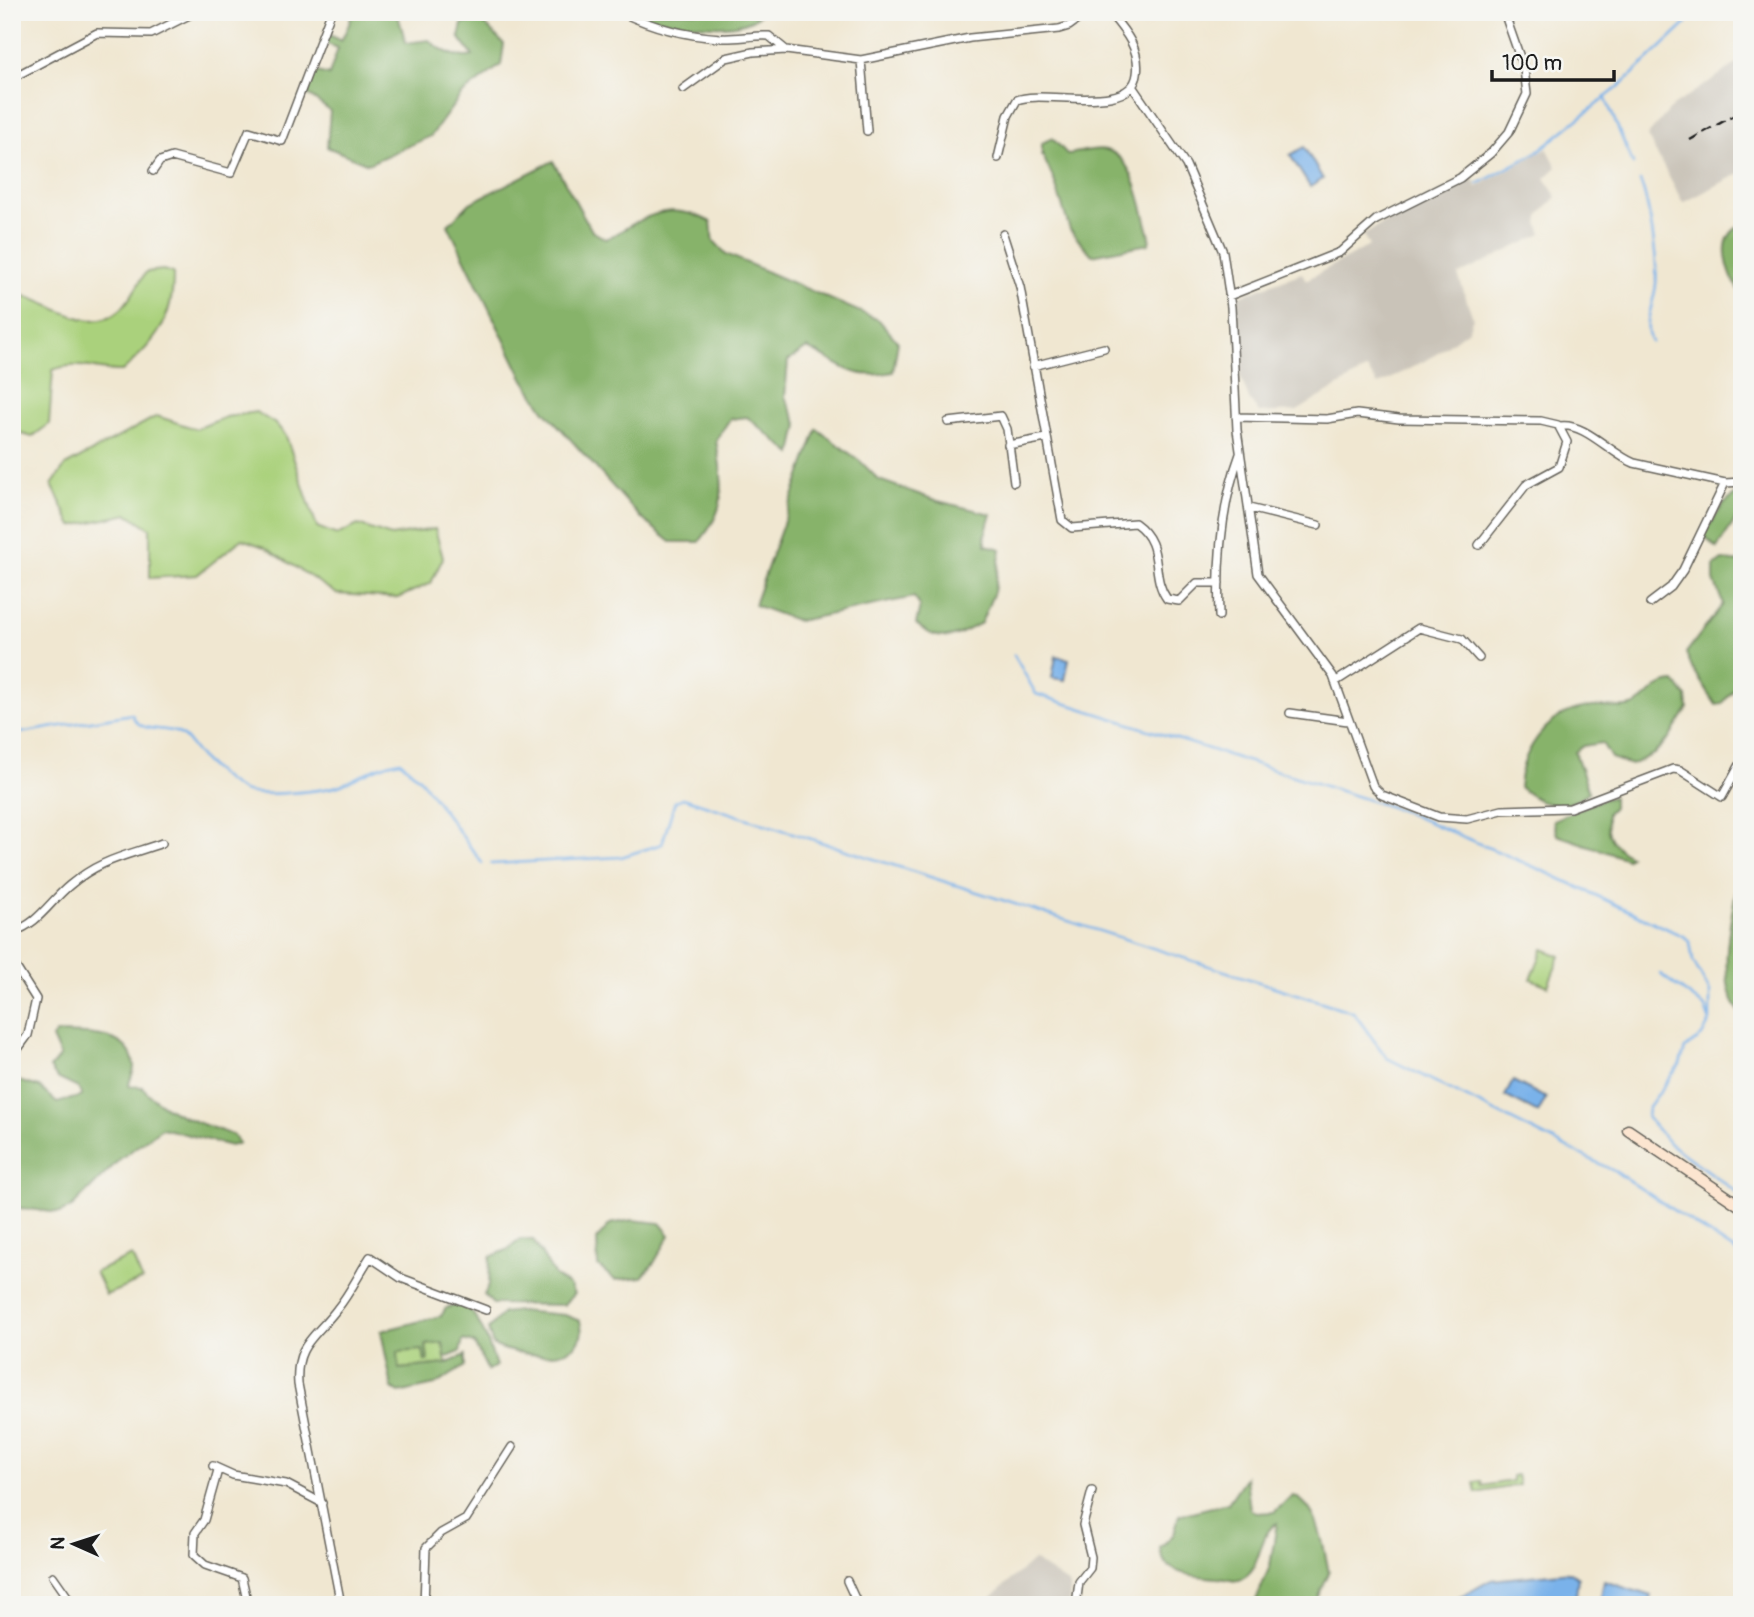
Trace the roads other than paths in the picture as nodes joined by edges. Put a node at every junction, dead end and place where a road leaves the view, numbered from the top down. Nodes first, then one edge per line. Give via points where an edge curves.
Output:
1 (195, 12) edge
2 (331, 12) edge
3 (621, 12) edge
4 (1088, 12) edge
5 (1108, 12) edge
6 (1503, 12) edge
7 (786, 50) junction
8 (861, 60) junction
9 (12, 78) edge
10 (1132, 86) junction
11 (683, 89) dead end
12 (867, 131) dead end
13 (998, 158) dead end
14 (153, 171) dead end
15 (1003, 234) dead end
16 (1229, 296) junction
17 (1104, 348) dead end
18 (1032, 366) junction
19 (1236, 417) junction
20 (948, 422) dead end
21 (1560, 426) junction
22 (1046, 438) junction
23 (1008, 445) junction
24 (1241, 453) junction
25 (1014, 482) dead end
26 (1742, 482) edge
27 (1725, 483) junction
28 (1249, 508) junction
29 (1318, 525) dead end
30 (1479, 545) dead end
31 (1219, 583) junction
32 (1650, 603) dead end
33 (1219, 616) dead end
34 (1479, 658) dead end
35 (1335, 682) junction
36 (1290, 713) dead end
37 (1348, 721) junction
38 (1742, 761) edge
39 (162, 843) dead end
40 (12, 932) edge
41 (12, 961) edge
42 (12, 1056) edge
43 (1628, 1130) dead end
44 (1742, 1207) edge
45 (486, 1310) dead end
46 (512, 1447) dead end
47 (1092, 1491) dead end
48 (322, 1503) junction
49 (53, 1576) dead end
50 (847, 1581) dead end
51 (61, 1605) edge
52 (248, 1605) edge
53 (341, 1605) edge
54 (424, 1605) edge
55 (858, 1605) edge
56 (1076, 1605) edge

1 - 9 street via 151,34 97,33
2 - 14 street via 282,141 249,131 230,173 172,156 160,161
3 - 7 street via 656,27 686,33 719,38 769,36
4 - 8 street via 1059,29 970,38
5 - 10 street via 1138,55
6 - 16 street via 1524,69 1527,94 1509,132 1492,153 1460,178 1377,220 1340,252
7 - 8 street
7 - 11 street via 726,58
8 - 12 street
10 - 13 street via 1107,98 1017,100 1008,116
10 - 16 street via 1186,165 1223,252
15 - 18 street via 1020,287
16 - 19 street
17 - 18 street
18 - 22 street
19 - 21 street via 1327,419 1357,414 1541,421
19 - 24 street
20 - 23 street via 1001,416
21 - 27 street via 1577,428 1634,463
21 - 30 street via 1567,442 1559,467 1526,485
22 - 23 street
22 - 31 street via 1066,525 1135,523 1143,528 1152,539 1167,600 1179,601 1197,583
23 - 25 street
24 - 28 street
24 - 31 street via 1230,481
26 - 27 street
27 - 32 street via 1683,570 1671,587
28 - 29 street
28 - 35 street via 1258,574
31 - 33 street
34 - 35 street via 1462,639 1419,628
35 - 37 street
36 - 37 street
37 - 38 street via 1373,786 1382,795 1452,820 1502,810 1570,808 1673,769 1722,797
39 - 40 street via 105,860 70,884 37,920
41 - 42 street via 36,999 28,1035
43 - 44 main road
45 - 48 street via 401,1278 370,1257 296,1364
46 - 54 street via 466,1519 426,1548
47 - 56 street via 1083,1525 1090,1568 1079,1582
48 - 52 street via 286,1484 216,1468 204,1520 195,1533 194,1555 242,1578
48 - 53 street
49 - 51 street via 67,1596
50 - 55 street

